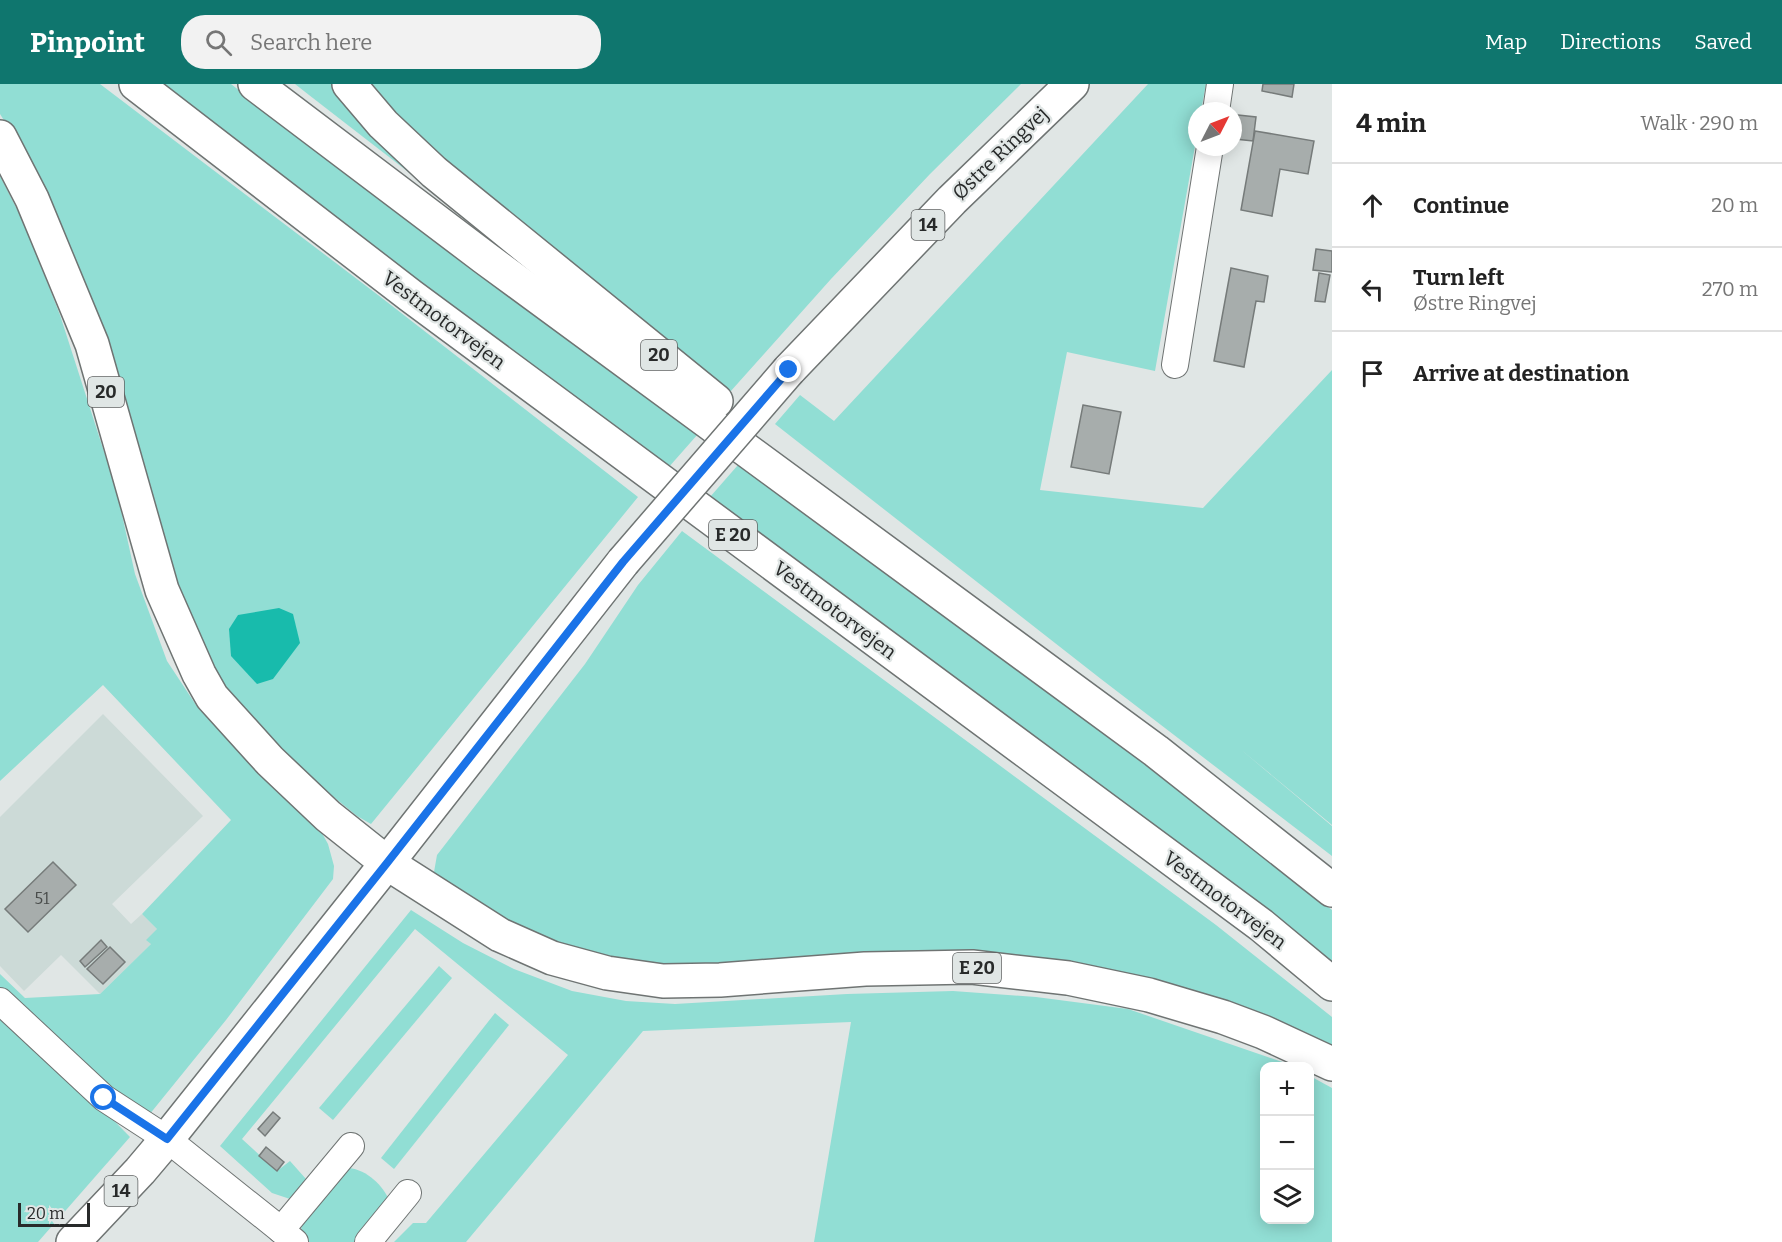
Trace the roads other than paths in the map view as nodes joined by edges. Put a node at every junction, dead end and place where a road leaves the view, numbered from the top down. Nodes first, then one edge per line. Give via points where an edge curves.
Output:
1 (136, 84) edge
2 (255, 84) edge
3 (349, 84) edge
4 (1072, 84) edge
5 (1220, 84) edge
6 (1217, 102) edge
7 (0, 137) edge
8 (1209, 156) edge
9 (1175, 365) dead end
10 (975, 619) junction
11 (387, 863) junction
12 (1332, 890) edge
13 (1332, 984) edge
14 (0, 1001) edge
15 (1332, 1065) edge
16 (167, 1139) junction
17 (351, 1146) dead end
18 (408, 1193) dead end
19 (288, 1236) edge
20 (73, 1242) edge
21 (368, 1242) edge

1 - 13 main road, Vestmotorvejen / E 20 via 430,310 1261,925
2 - 10 main road
3 - 10 main road, 20 via 383,124 434,172
4 - 11 main road, Østre Ringvej / 14, bridge via 952,200 789,370 623,562
5 - 6 street
7 - 11 main road, 20 via 33,199 92,344 162,590 212,697 270,761 328,816
8 - 9 street
10 - 12 main road via 1156,752
11 - 15 main road, E 20 via 500,935 552,958 607,973 663,981 720,980 916,967 972,968 1068,978 1149,995 1223,1017
11 - 16 main road, Østre Ringvej / 14
14 - 16 street via 104,1098
16 - 19 street
16 - 20 main road, Østre Ringvej / 14
17 - 19 street
18 - 21 street

